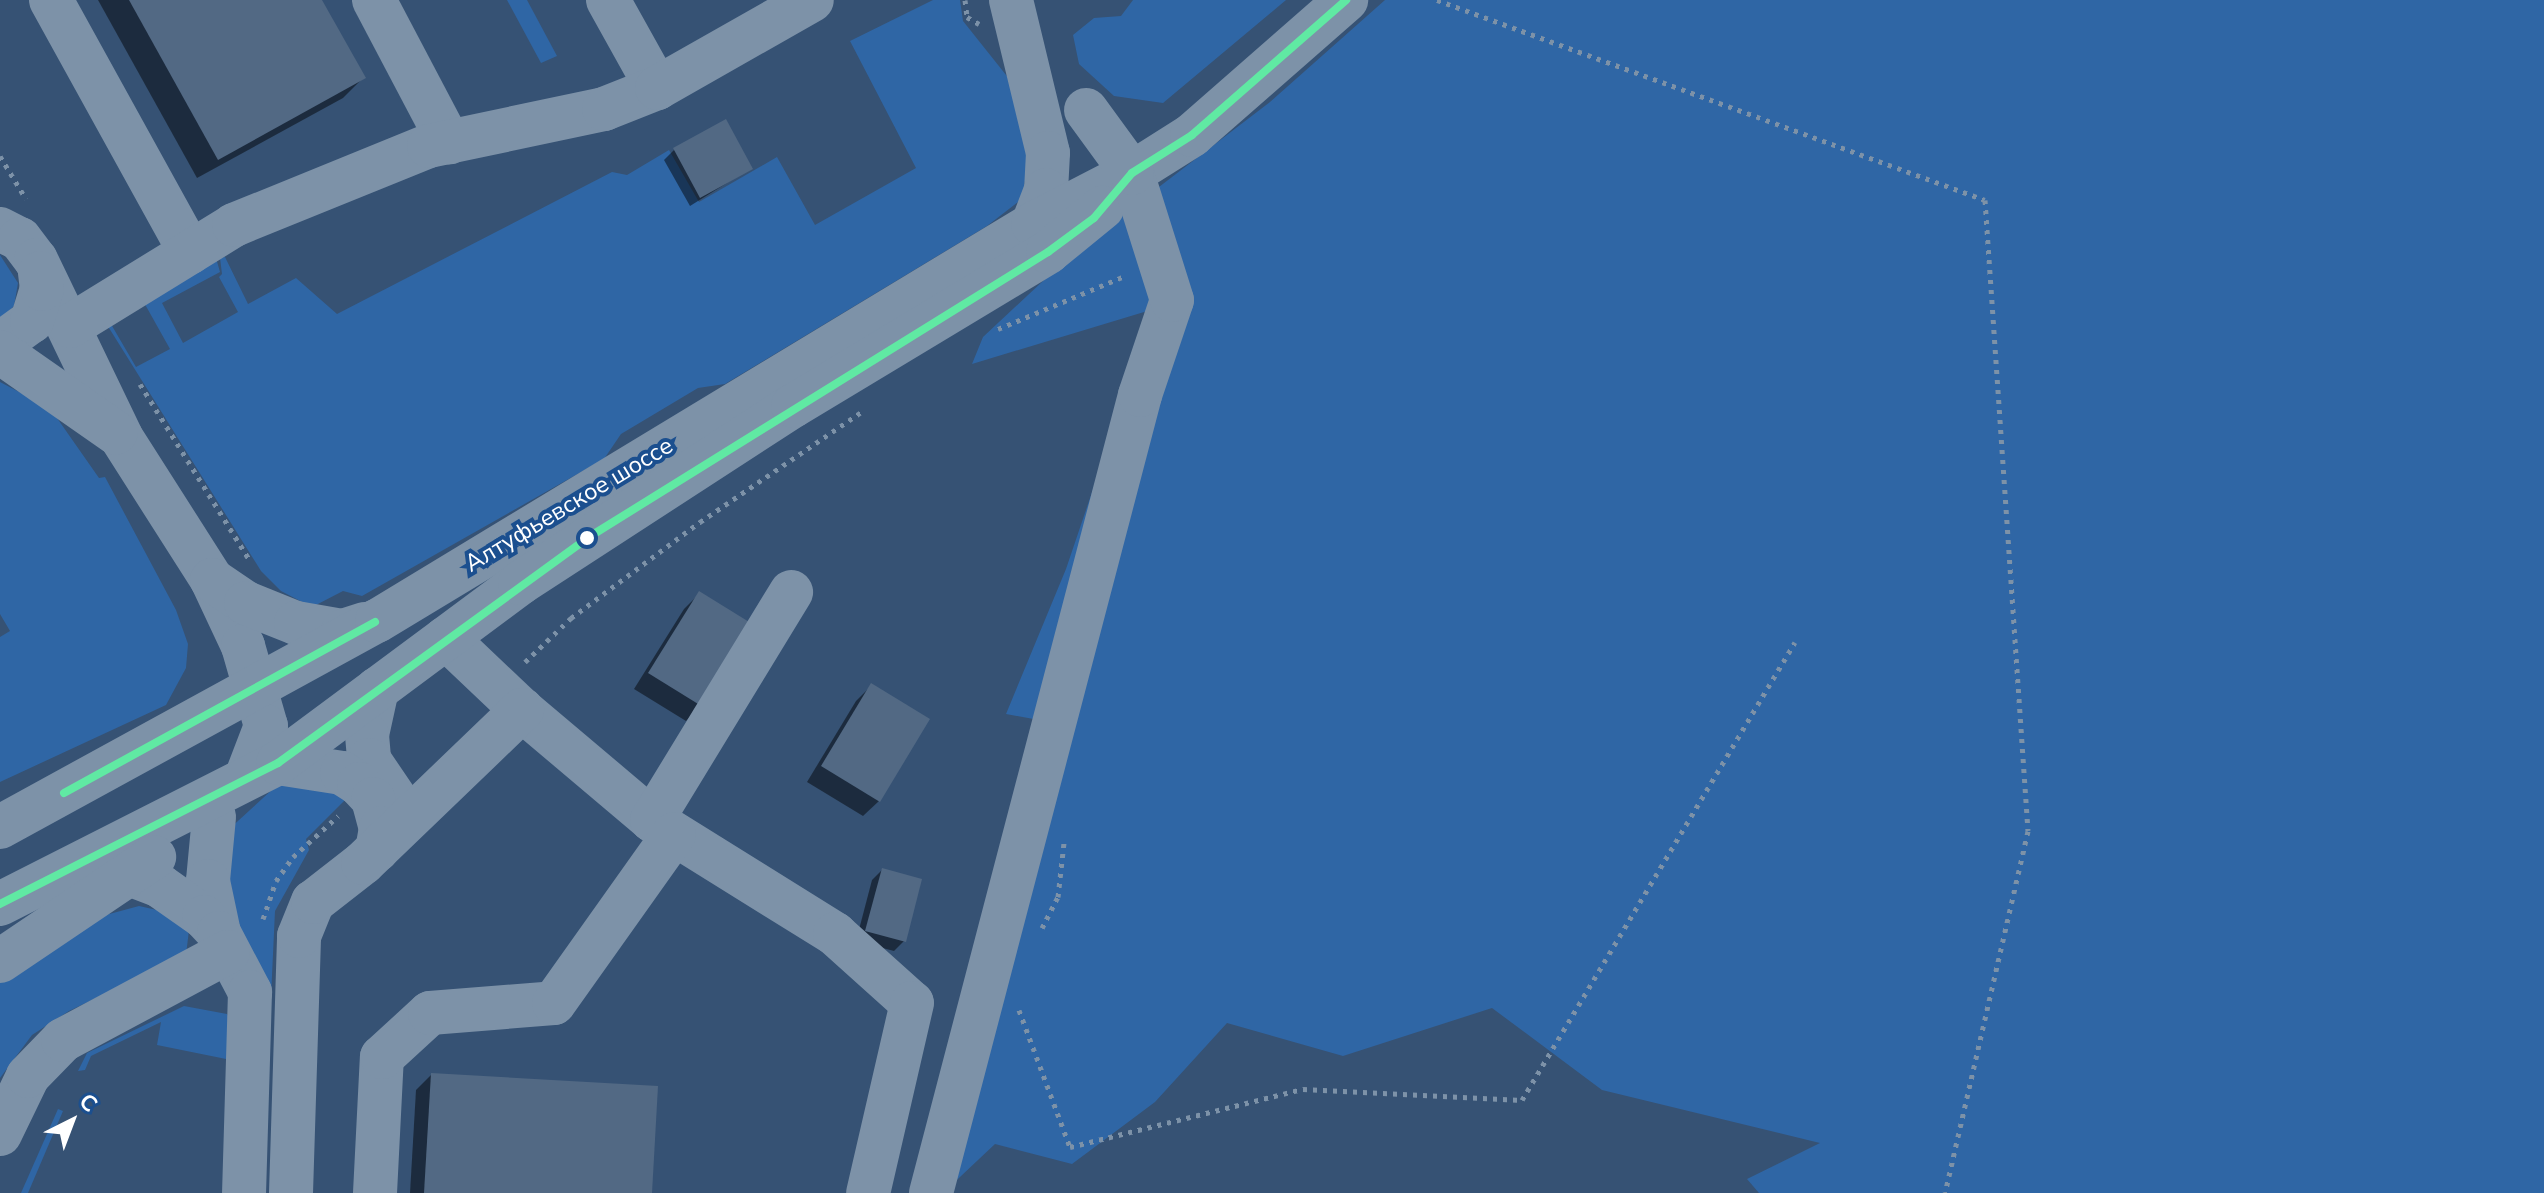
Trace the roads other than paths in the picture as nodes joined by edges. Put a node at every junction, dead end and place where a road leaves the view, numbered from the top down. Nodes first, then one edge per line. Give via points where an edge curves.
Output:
1 (51, 0) edge
2 (374, 0) edge
3 (608, 0) edge
4 (812, 0) edge
5 (1011, 0) edge
6 (1346, 0) edge
7 (1026, 66) junction
8 (657, 88) junction
9 (1086, 110) junction
10 (1192, 135) junction
11 (449, 142) junction
12 (1132, 173) junction
13 (1033, 224) junction
14 (18, 232) edge
15 (190, 252) junction
16 (70, 326) junction
17 (0, 344) edge
18 (0, 352) edge
19 (121, 437) junction
20 (212, 580) junction
21 (791, 592) dead end
22 (377, 621) junction
23 (446, 638) junction
24 (259, 689) junction
25 (377, 689) junction
26 (510, 699) junction
27 (262, 771) junction
28 (214, 817) junction
29 (1, 826) edge
30 (663, 827) junction
31 (390, 837) junction
32 (129, 874) junction
33 (0, 904) edge
34 (224, 943) junction
35 (0, 961) edge
36 (0, 1134) edge
37 (244, 1193) edge
38 (291, 1193) edge
39 (375, 1193) edge
40 (868, 1193) edge
41 (931, 1193) edge

1 - 15 street
2 - 11 street
3 - 8 street
4 - 8 street
5 - 7 street
6 - 10 street, Алтуфьевское шоссе
7 - 9 street
7 - 12 street via 1099,164
7 - 13 street via 1048,153 1046,190
8 - 11 street via 604,109
9 - 10 street via 1130,128
9 - 12 street
10 - 12 street, Алтуфьевское шоссе
11 - 15 street via 234,225
12 - 13 street, Алтуфьевское шоссе
12 - 23 street, Алтуфьевское шоссе via 1094,218 1048,252 615,521
12 - 41 street via 1172,300 1140,395
13 - 22 street, Алтуфьевское шоссе
14 - 16 street
14 - 17 street via 42,289 32,321
15 - 16 street
16 - 19 street
18 - 19 street
19 - 20 street
20 - 22 street via 246,603 309,626 343,631
20 - 24 street
21 - 30 street
22 - 24 street, Алтуфьевское шоссе
23 - 25 street, Алтуфьевское шоссе
23 - 26 street
24 - 27 street via 266,726
24 - 29 street, Алтуфьевское шоссе
25 - 27 street, Алтуфьевское шоссе
25 - 31 street via 367,735 369,760 390,785
26 - 30 street
26 - 31 street
27 - 28 street
27 - 31 street via 342,773 373,799 381,828
27 - 33 street, Алтуфьевское шоссе
28 - 32 street
28 - 34 street via 208,881
30 - 39 street via 554,1003 430,1013 382,1057
30 - 40 street via 835,934 912,1003
31 - 38 street via 313,902 299,936
32 - 34 street via 187,903
32 - 35 street
34 - 36 street via 53,1048 28,1076
34 - 37 street via 250,992 253,1015

